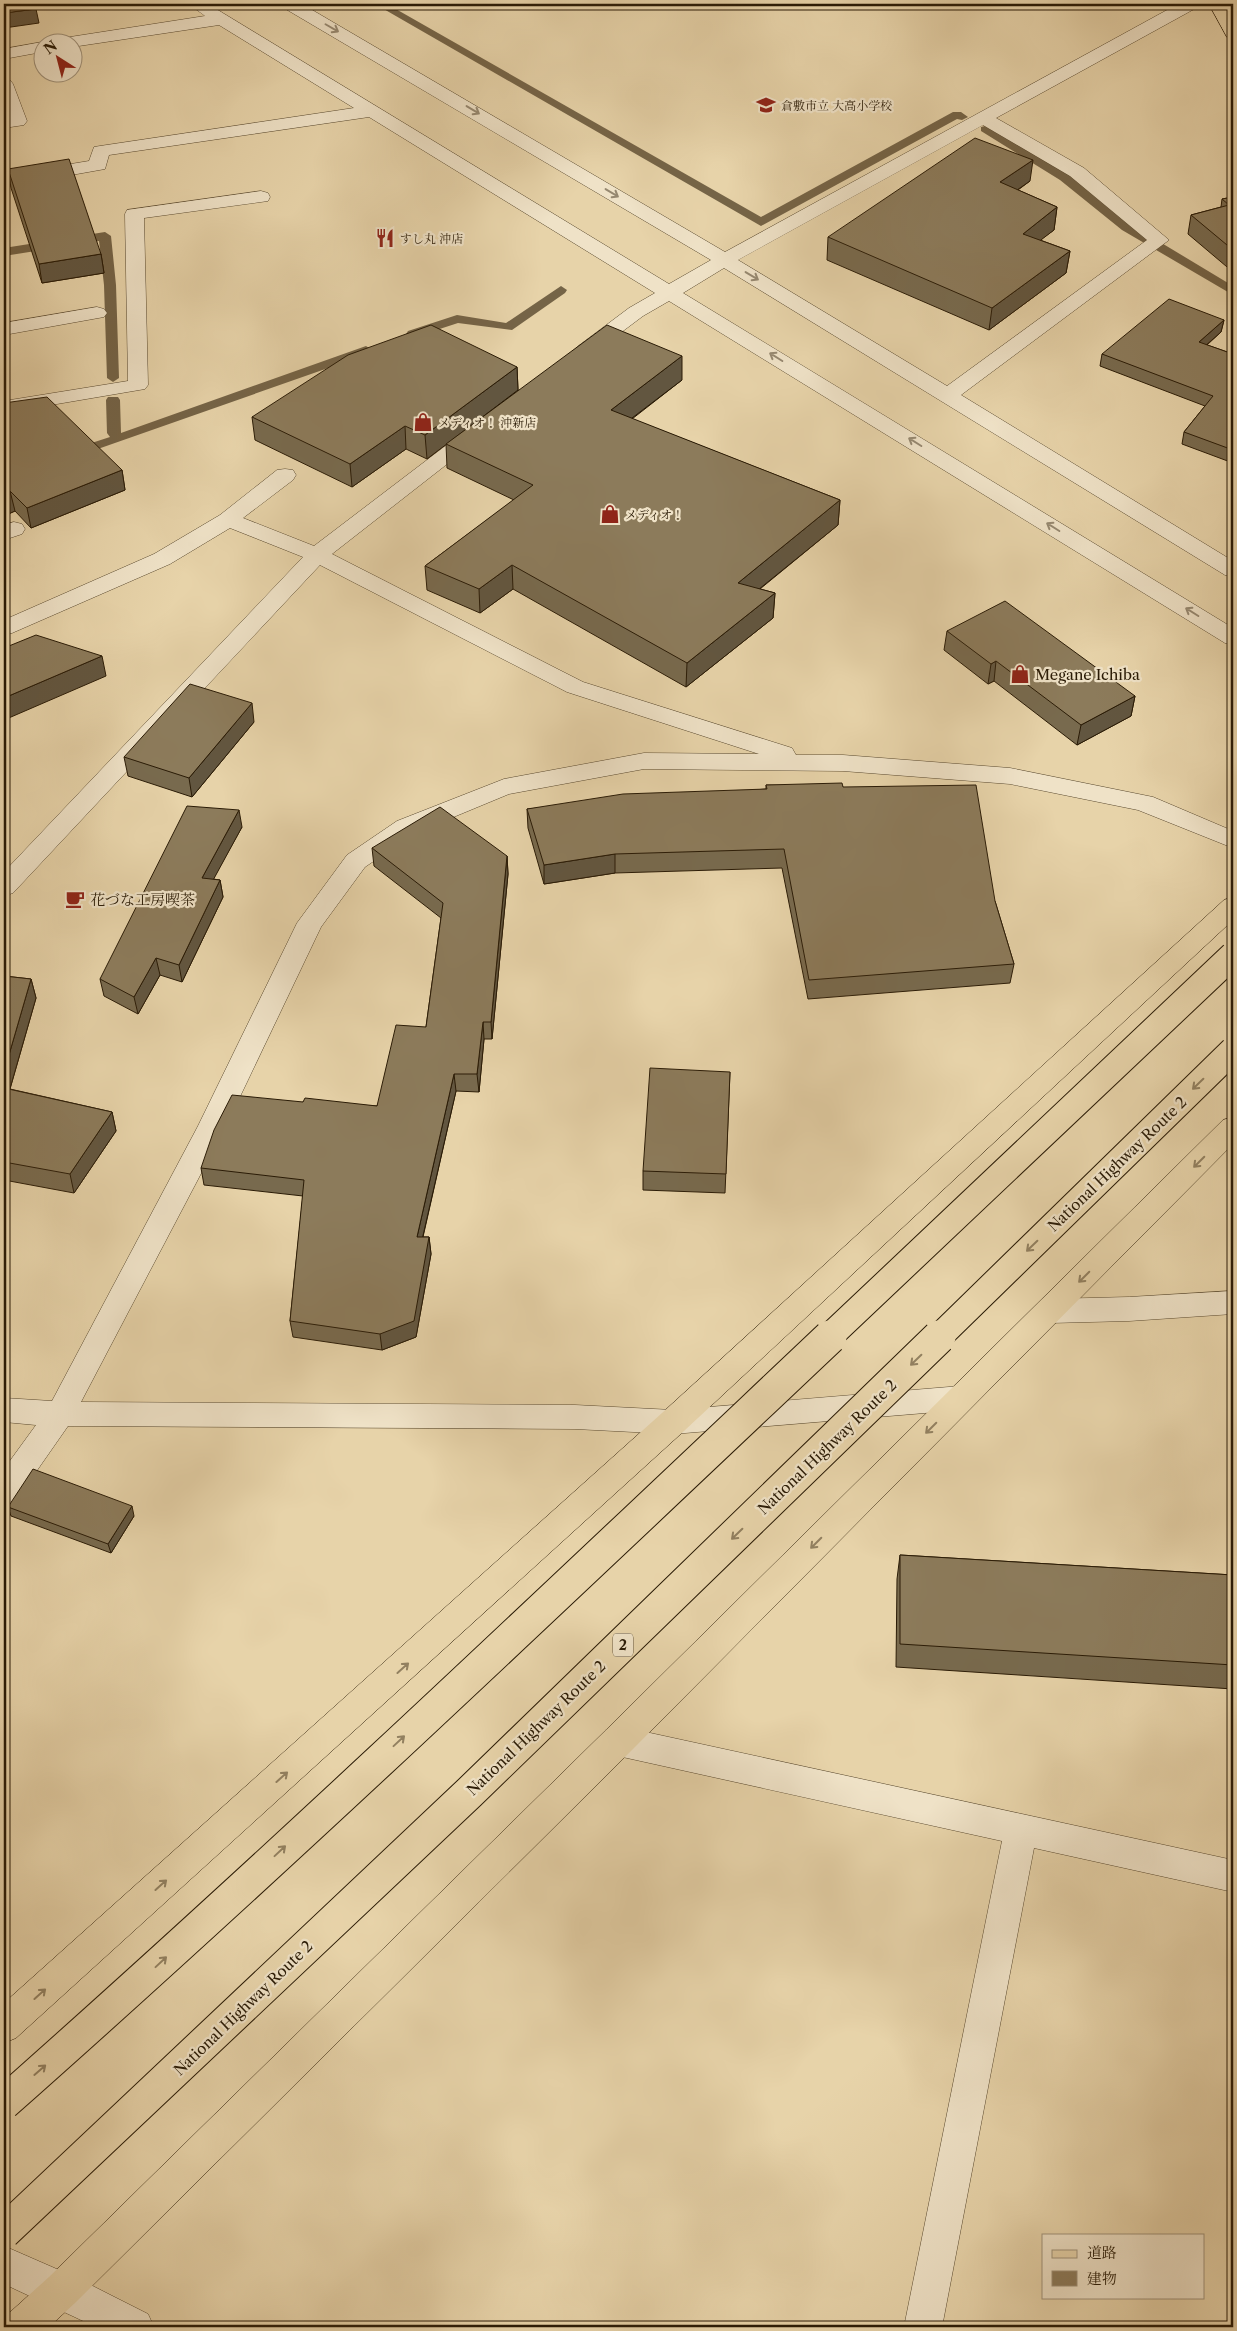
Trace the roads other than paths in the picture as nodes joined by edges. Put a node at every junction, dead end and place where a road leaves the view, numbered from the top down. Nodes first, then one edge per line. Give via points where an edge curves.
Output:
1 (197, 4) edge
2 (290, 4) edge
3 (1190, 4) edge
4 (1216, 4) edge
5 (221, 18) junction
6 (1233, 33) edge
7 (82, 40) edge
8 (32, 49) edge
9 (4, 54) edge
10 (4, 84) edge
11 (371, 111) junction
12 (983, 118) junction
13 (4, 123) edge
14 (4, 181) edge
15 (261, 197) dead end
16 (725, 260) junction
17 (670, 292) junction
18 (96, 313) dead end
19 (4, 328) edge
20 (566, 364) edge
21 (950, 394) junction
22 (4, 407) edge
23 (489, 423) edge
24 (285, 475) dead end
25 (228, 520) junction
26 (317, 555) junction
27 (1233, 570) edge
28 (4, 628) edge
29 (1233, 638) edge
30 (812, 763) junction
31 (1233, 840) edge
32 (4, 887) edge
33 (1233, 906) edge
34 (1233, 955) edge
35 (1233, 1050) edge
36 (1233, 1127) edge
37 (1233, 1302) edge
38 (1050, 1311) junction
39 (961, 1398) junction
40 (4, 1410) edge
41 (60, 1414) junction
42 (673, 1422) junction
43 (4, 1493) edge
44 (618, 1741) junction
45 (1021, 1829) junction
46 (1233, 1876) edge
47 (4, 2026) edge
48 (4, 2103) edge
49 (4, 2232) edge
50 (4, 2265) edge
51 (62, 2290) junction
52 (21, 2327) edge
53 (135, 2327) edge
54 (923, 2327) edge

1 - 5 street
2 -> 16 street
3 - 12 street
4 - 6 main road
5 - 7 street
5 - 11 street
8 - 9 street
10 - 13 street via 18,121
11 - 14 street via 100,151 98,166
11 - 17 street
12 - 16 street
12 - 21 street via 1076,172 1159,240
15 - 22 street via 134,214 138,385
16 - 17 street
16 -> 21 street
17 - 20 street via 636,312
29 -> 17 street
18 - 19 street
21 - 27 street
23 - 26 street
24 - 25 street
25 - 26 street
25 - 28 street via 162,559
26 - 30 street via 575,687
26 - 32 street
30 - 31 street via 1010,776 1144,803
30 - 41 street via 644,762 504,787 406,827 356,861 310,923 212,1126
33 - 42 main road
48 -> 34 main road, bridge via 127,1994 575,1578
35 -> 49 main road, National Highway Route 2 / 2, bridge via 652,1617 203,2048
36 -> 38 main road
37 - 38 street
38 - 39 main road
39 - 42 street
39 -> 44 main road
40 - 41 street
41 - 42 street via 575,1417
41 - 43 street
47 -> 42 main road
44 - 45 street
44 - 51 main road
45 - 46 street
45 - 54 street
50 - 51 street
51 - 52 main road
51 - 53 street

